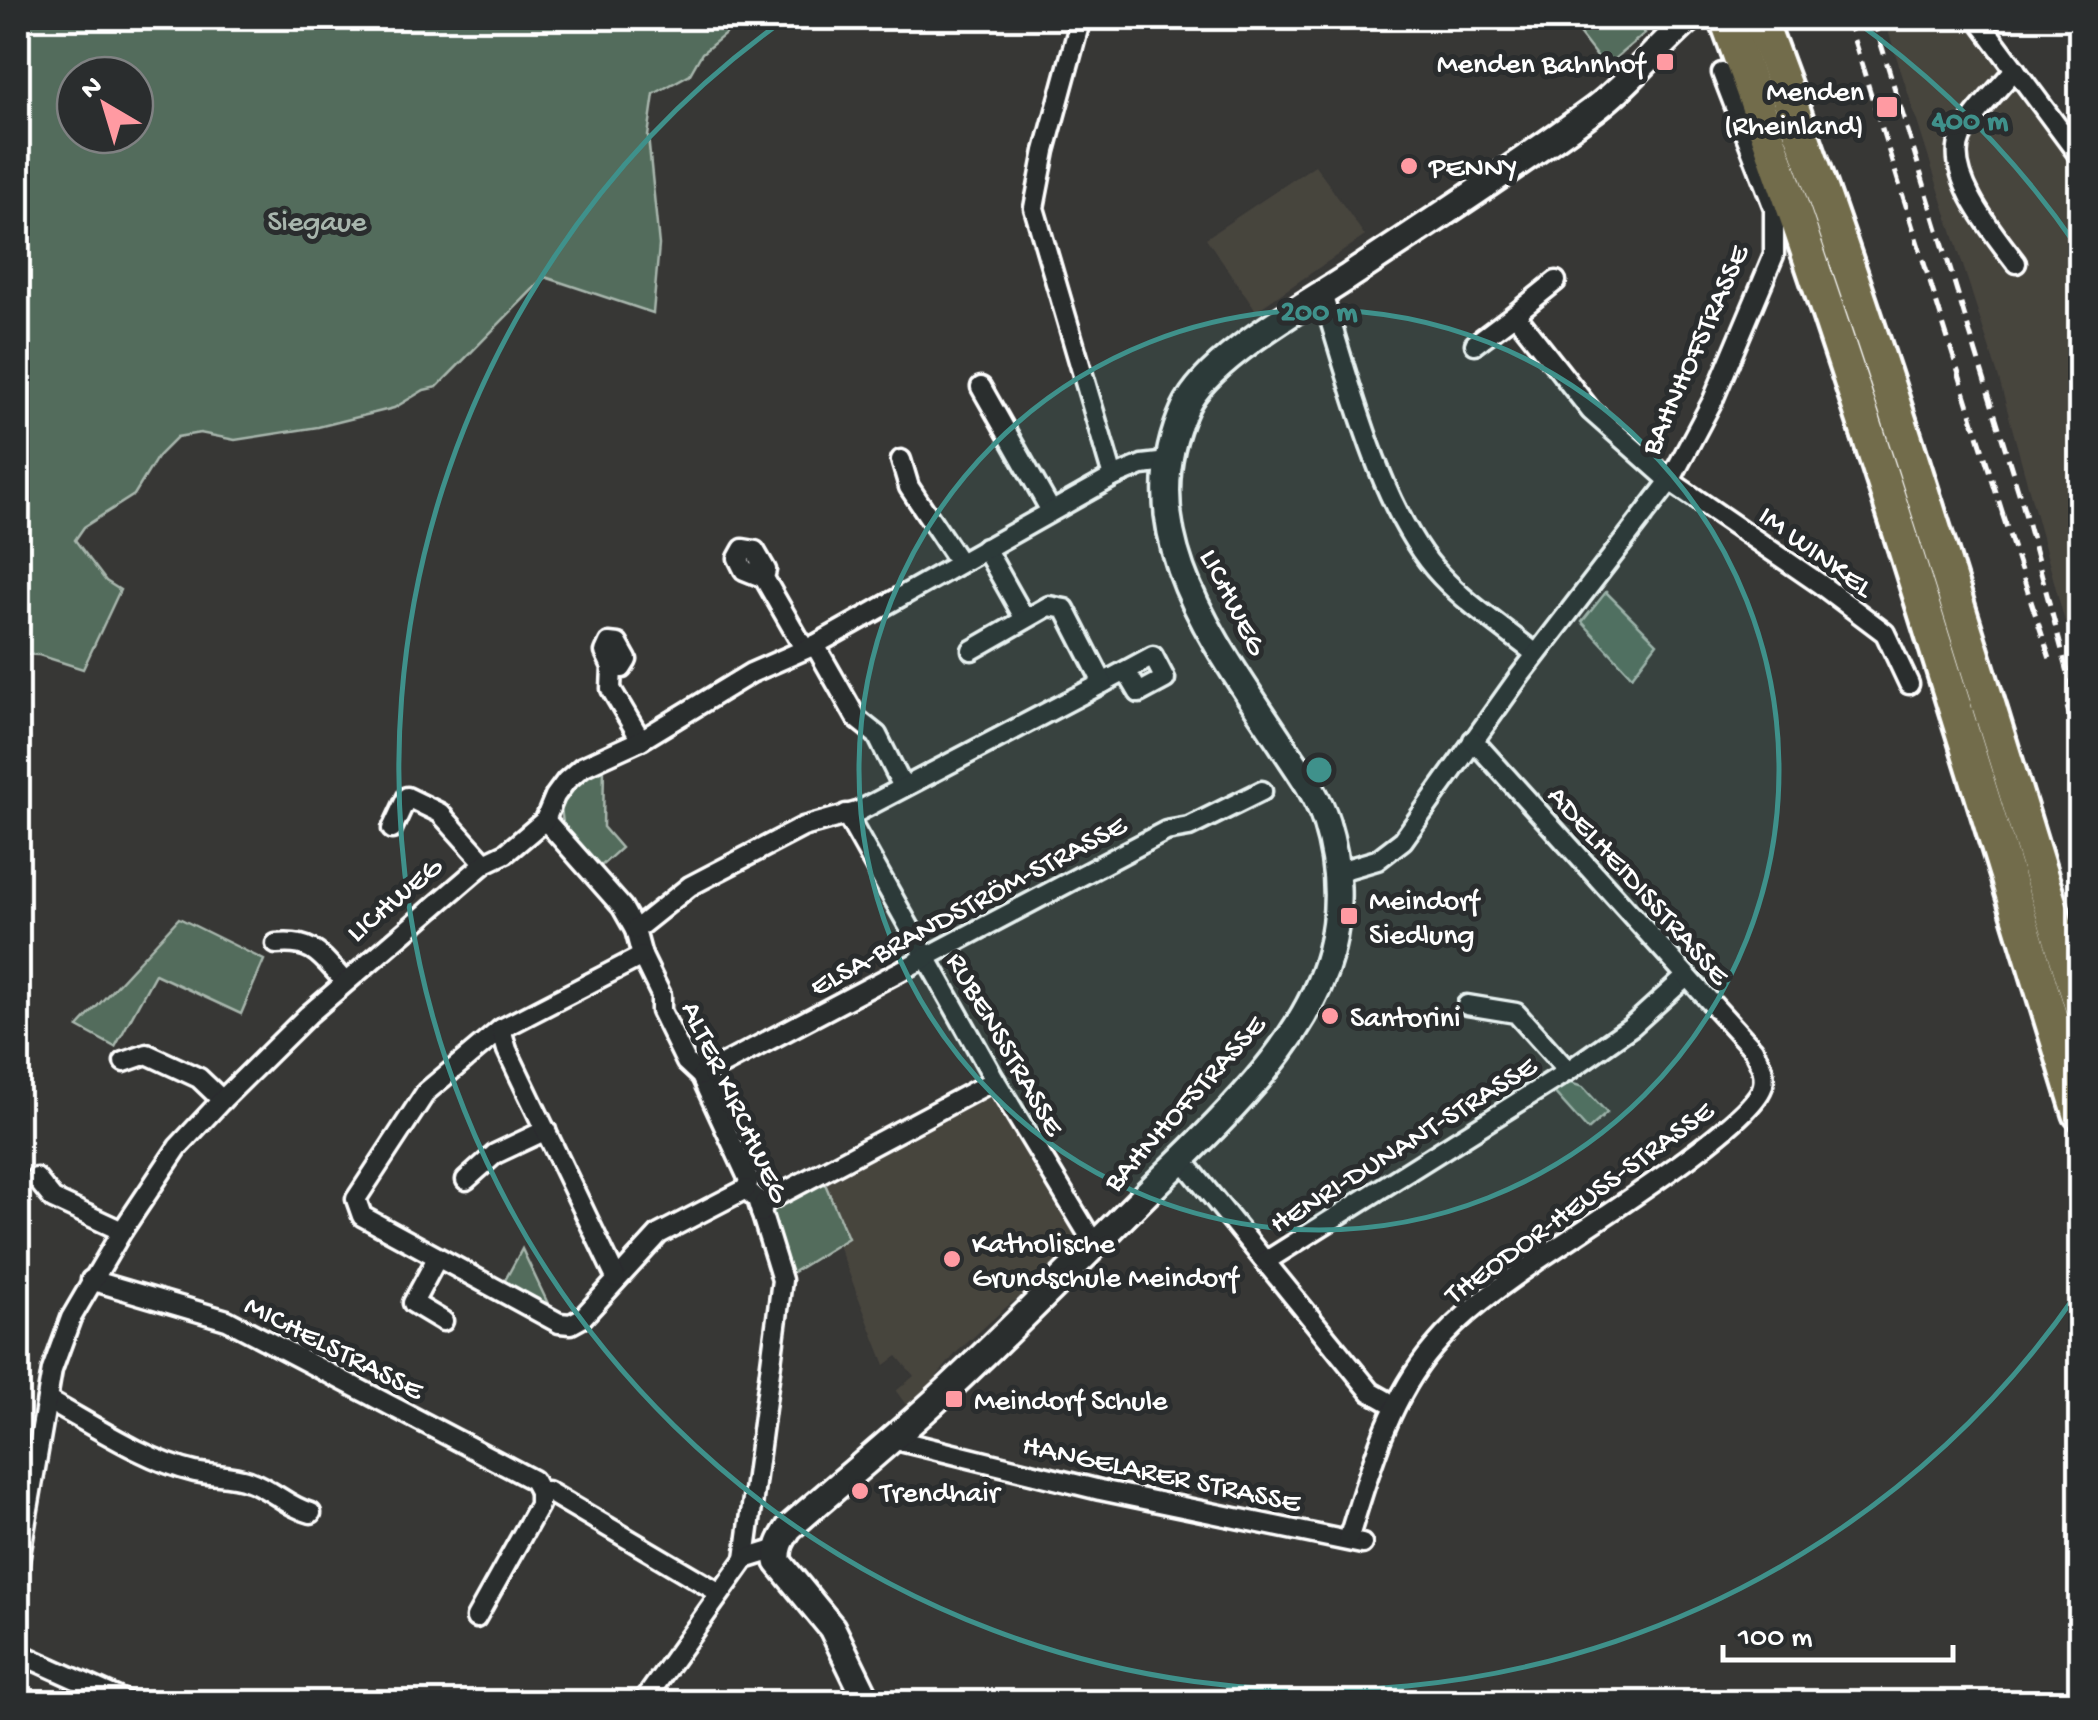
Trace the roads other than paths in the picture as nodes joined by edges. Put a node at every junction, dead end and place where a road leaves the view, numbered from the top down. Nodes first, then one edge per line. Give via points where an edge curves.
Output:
1 (1080, 18) edge
2 (1726, 18) edge
3 (1759, 18) edge
4 (1977, 18) edge
5 (1689, 19) edge
6 (2015, 69) junction
7 (1722, 74) dead end
8 (2080, 158) edge
9 (2016, 263) dead end
10 (1556, 281) dead end
11 (1322, 294) junction
12 (1515, 314) junction
13 (1476, 344) dead end
14 (980, 387) dead end
15 (901, 460) dead end
16 (1168, 462) junction
17 (1113, 476) junction
18 (1670, 480) junction
19 (1052, 510) junction
20 (985, 548) junction
21 (959, 562) junction
22 (764, 578) dead end
23 (1025, 619) junction
24 (809, 646) junction
25 (972, 650) dead end
26 (1536, 654) junction
27 (612, 667) dead end
28 (1126, 671) dead end
29 (1103, 683) junction
30 (1909, 684) dead end
31 (641, 740) junction
32 (1473, 740) junction
33 (903, 787) junction
34 (1262, 792) dead end
35 (846, 814) junction
36 (545, 820) junction
37 (392, 829) dead end
38 (484, 863) junction
39 (1336, 872) junction
40 (635, 930) junction
41 (276, 944) dead end
42 (642, 956) junction
43 (924, 956) junction
44 (1686, 977) junction
45 (345, 982) junction
46 (2080, 1003) edge
47 (1468, 1005) dead end
48 (501, 1028) junction
49 (124, 1062) dead end
50 (1763, 1068) joint
51 (1568, 1071) junction
52 (702, 1076) junction
53 (995, 1080) junction
54 (222, 1100) junction
55 (2080, 1113) edge
56 (546, 1130) junction
57 (1181, 1158) junction
58 (36, 1178) dead end
59 (466, 1180) dead end
60 (746, 1189) junction
61 (761, 1213) junction
62 (122, 1231) junction
63 (1095, 1244) junction
64 (437, 1258) junction
65 (1266, 1261) junction
66 (616, 1278) junction
67 (91, 1280) junction
68 (444, 1321) dead end
69 (47, 1400) junction
70 (1394, 1405) junction
71 (892, 1439) junction
72 (539, 1491) junction
73 (311, 1513) dead end
74 (1355, 1542) joint
75 (777, 1549) junction
76 (745, 1559) junction
77 (18, 1567) edge
78 (720, 1593) junction
79 (476, 1618) dead end
80 (18, 1653) edge
81 (127, 1702) edge
82 (643, 1702) edge
83 (868, 1702) edge

1 - 17 street via 1034,208
2 - 55 highway via 1865,426
3 - 46 highway via 1899,424
4 - 6 street
5 - 11 main road via 1621,89
6 - 8 street
6 - 9 street via 1966,129 1958,150 1974,206
7 - 18 street, BAHNHOFSTRASSE via 1774,208 1774,255 1713,400
10 - 12 street
11 - 16 main road via 1212,372 1186,405
11 - 26 street via 1374,455 1414,538 1442,578
12 - 13 street
12 - 18 street, BAHNHOFSTRASSE via 1591,411
14 - 19 street
15 - 21 street via 909,487
16 - 17 street, LICHWEG
16 - 39 main road, LICHWEG via 1168,523 1183,578 1325,817
17 - 19 street, LICHWEG
18 - 26 street, BAHNHOFSTRASSE
18 - 30 street, IM WINKEL via 1885,633
19 - 20 street, LICHWEG
20 - 21 street, LICHWEG
20 - 23 street
21 - 24 street, LICHWEG
22 - 24 street
23 - 25 street
23 - 29 street via 1049,606 1065,609
24 - 31 street, LICHWEG
24 - 33 street via 857,720 877,735
26 - 32 street, BAHNHOFSTRASSE
27 - 31 street via 611,689
28 - 29 street
29 - 33 street
31 - 36 street, LICHWEG via 566,780
32 - 39 street, BAHNHOFSTRASSE via 1403,840 1377,860
32 - 44 street, ADELHEIDISSTRASSE
33 - 35 street
34 - 43 street, ELSA-BRANDSTRÖM-STRASSE via 1166,831
35 - 40 street via 803,826 690,886
35 - 43 street, RUBENSSTRASSE
36 - 38 street, LICHWEG
36 - 40 street, ALTER KIRCHWEG
37 - 38 street, LICHWEG via 407,797 440,813
38 - 45 street, LICHWEG
39 - 57 main road, BAHNHOFSTRASSE via 1331,950 1308,1007 1275,1057
40 - 42 street, ALTER KIRCHWEG
41 - 45 street, LICHWEG via 298,942 316,950
42 - 48 street
42 - 52 street, ALTER KIRCHWEG via 686,1062
43 - 52 street, ELSA-BRANDSTRÖM-STRASSE
43 - 53 street, RUBENSSTRASSE
44 - 50 street, ADELHEIDISSTRASSE
44 - 51 street, HENRI-DUNANT-STRASSE
45 - 54 street, LICHWEG
47 - 51 street, HENRI-DUNANT-STRASSE via 1516,1013
48 - 56 street
48 - 64 street via 426,1092 356,1199 362,1216
49 - 54 street via 147,1054 198,1078
50 - 70 street, THEODOR-HEUSS-STRASSE via 1754,1103 1464,1316 1410,1376
51 - 65 street, HENRI-DUNANT-STRASSE
52 - 60 street, ALTER KIRCHWEG via 749,1180
53 - 61 street via 764,1202
53 - 63 street, RUBENSSTRASSE
54 - 62 street, LICHWEG via 178,1147
56 - 59 street via 495,1154
56 - 66 street
57 - 63 main road, BAHNHOFSTRASSE
57 - 65 street
58 - 62 street via 53,1200
60 - 61 street, ALTER KIRCHWEG
60 - 66 street via 659,1234
61 - 76 street, ALTER KIRCHWEG via 782,1280
62 - 67 street, LICHWEG
63 - 71 main road, BAHNHOFSTRASSE
64 - 66 street via 559,1323 582,1318
64 - 68 street via 413,1304
65 - 70 street via 1371,1392
67 - 69 street, LICHWEG via 71,1318
67 - 72 street, MICHELSTRASSE via 226,1320 533,1480
69 - 73 street via 159,1459 254,1482
69 - 77 street, LICHWEG
70 - 74 street, THEODOR-HEUSS-STRASSE
71 - 74 street, HANGELARER STRASSE
71 - 75 main road, BAHNHOFSTRASSE via 789,1528
72 - 78 street, MICHELSTRASSE
72 - 79 street via 539,1505
75 - 76 street
75 - 83 main road via 786,1574 832,1628
76 - 78 street
78 - 82 street
80 - 81 street

